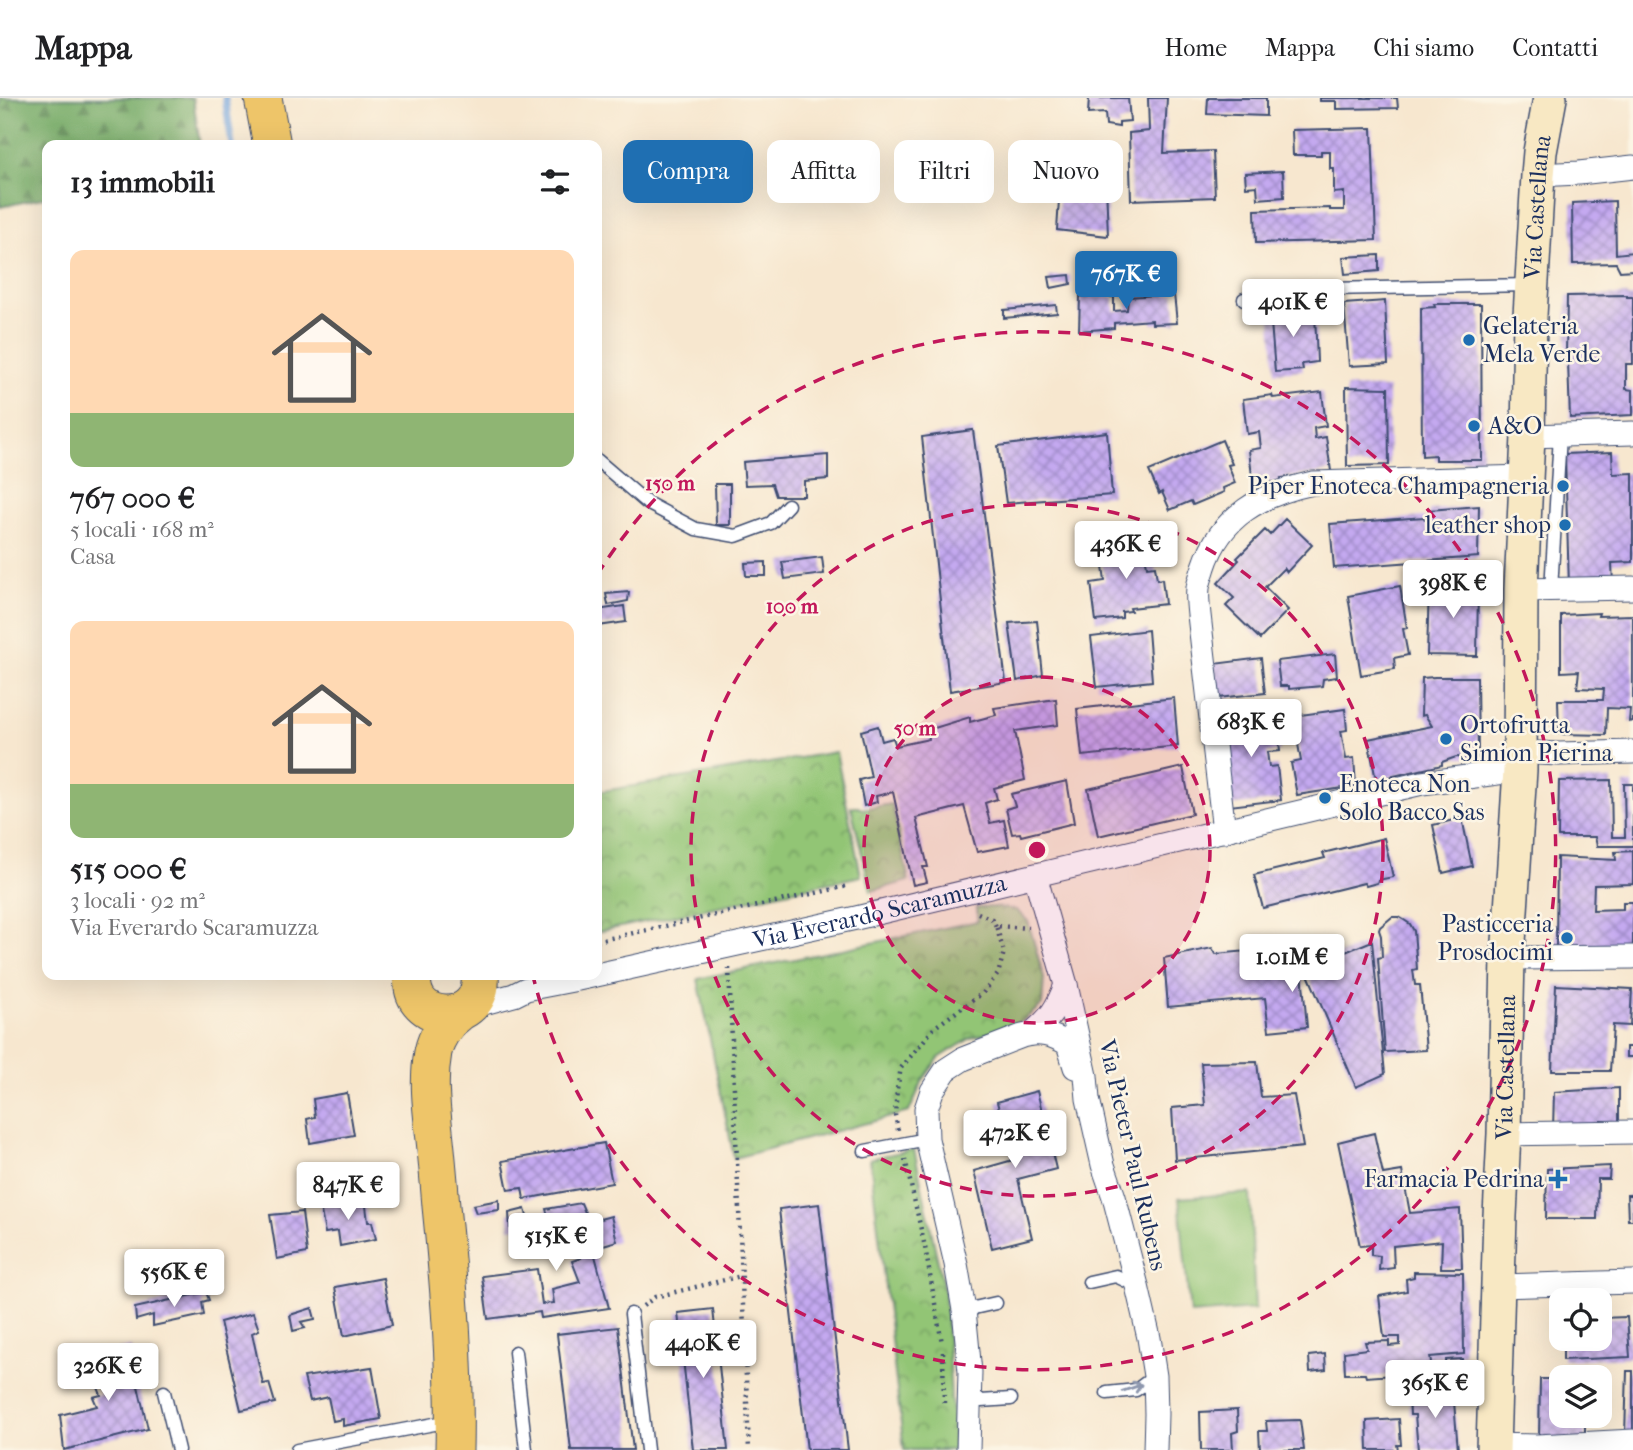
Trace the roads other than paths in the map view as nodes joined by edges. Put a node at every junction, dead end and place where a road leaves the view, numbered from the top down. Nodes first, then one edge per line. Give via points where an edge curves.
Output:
1 (263, 98) edge
2 (1550, 98) edge
3 (271, 140) edge
4 (1633, 167) edge
5 (1538, 175) junction
6 (1533, 285) junction
7 (1244, 299) dead end
8 (1633, 433) edge
9 (1544, 436) junction
10 (602, 464) edge
11 (1525, 477) junction
12 (788, 505) dead end
13 (1633, 588) edge
14 (1536, 590) junction
15 (1633, 752) edge
16 (1519, 761) junction
17 (1224, 831) junction
18 (1034, 875) junction
19 (1633, 957) edge
20 (1508, 958) junction
21 (602, 974) edge
22 (501, 980) edge
23 (573, 980) edge
24 (1066, 985) junction
25 (414, 986) edge
26 (526, 989) junction
27 (469, 998) edge
28 (1031, 1034) junction
29 (430, 1088) junction
30 (1087, 1099) junction
31 (1633, 1132) edge
32 (1504, 1134) junction
33 (927, 1139) junction
34 (865, 1151) dead end
35 (1089, 1282) dead end
36 (1633, 1282) edge
37 (1137, 1286) junction
38 (1498, 1286) junction
39 (996, 1303) dead end
40 (631, 1314) road end
41 (965, 1318) junction
42 (515, 1352) dead end
43 (1155, 1376) junction
44 (970, 1391) junction
45 (164, 1392) dead end
46 (1107, 1393) dead end
47 (1010, 1399) dead end
48 (454, 1435) edge
49 (1633, 1441) edge
50 (1493, 1448) edge
51 (177, 1450) edge
52 (297, 1450) edge
53 (526, 1450) edge
54 (647, 1450) edge
55 (968, 1450) edge
56 (1155, 1450) edge

1 - 3 main road
2 - 5 street, Via Castellana
4 - 5 street
5 - 6 street, Via Castellana
6 - 7 lane via 1328,289
6 - 9 street, Via Castellana via 1530,316
8 - 9 street
9 - 11 street, Via Castellana
9 - 14 lane
10 - 12 lane via 647,503 696,529 736,536 771,523
11 - 14 street, Via Castellana
11 - 17 street via 1312,483 1260,499 1218,535 1198,586
13 - 14 street
14 - 16 street, Via Castellana
15 - 16 street, Via Everardo Scaramuzza via 1559,754
16 - 17 street, Via Everardo Scaramuzza
16 - 20 street, Via Castellana
17 - 18 street, Via Everardo Scaramuzza
18 - 21 street, Via Everardo Scaramuzza
18 - 24 street, Via Pieter Paul Rubens
19 - 20 street
20 - 32 street, Via Castellana
22 - 26 street
23 - 26 street, Via Everardo Scaramuzza
24 - 28 street via 1054,1012
24 - 30 street, Via Pieter Paul Rubens
25 - 27 main road via 427,1009 442,1015
25 - 29 main road via 420,1059
26 - 27 street, Via Everardo Scaramuzza via 514,995
27 - 29 main road via 438,1036
28 - 30 street via 1045,1034 1068,1044
28 - 33 street via 946,1070 926,1109
29 - 48 main road via 443,1218
30 - 37 street, Via Pieter Paul Rubens
31 - 32 street
32 - 38 street, Via Castellana
33 - 34 lane
33 - 41 street
35 - 37 lane via 1116,1276
36 - 38 street
37 - 43 street, Via Pieter Paul Rubens
38 - 50 street, Via Castellana
39 - 41 lane via 974,1308
40 - 54 lane
41 - 44 street
42 - 53 lane
46 -> 43 lane via 1136,1390
43 - 56 street, Via Pieter Paul Rubens
44 - 47 lane via 981,1401
44 - 55 street
45 - 51 lane
48 - 52 lane via 440,1422
49 - 50 street

